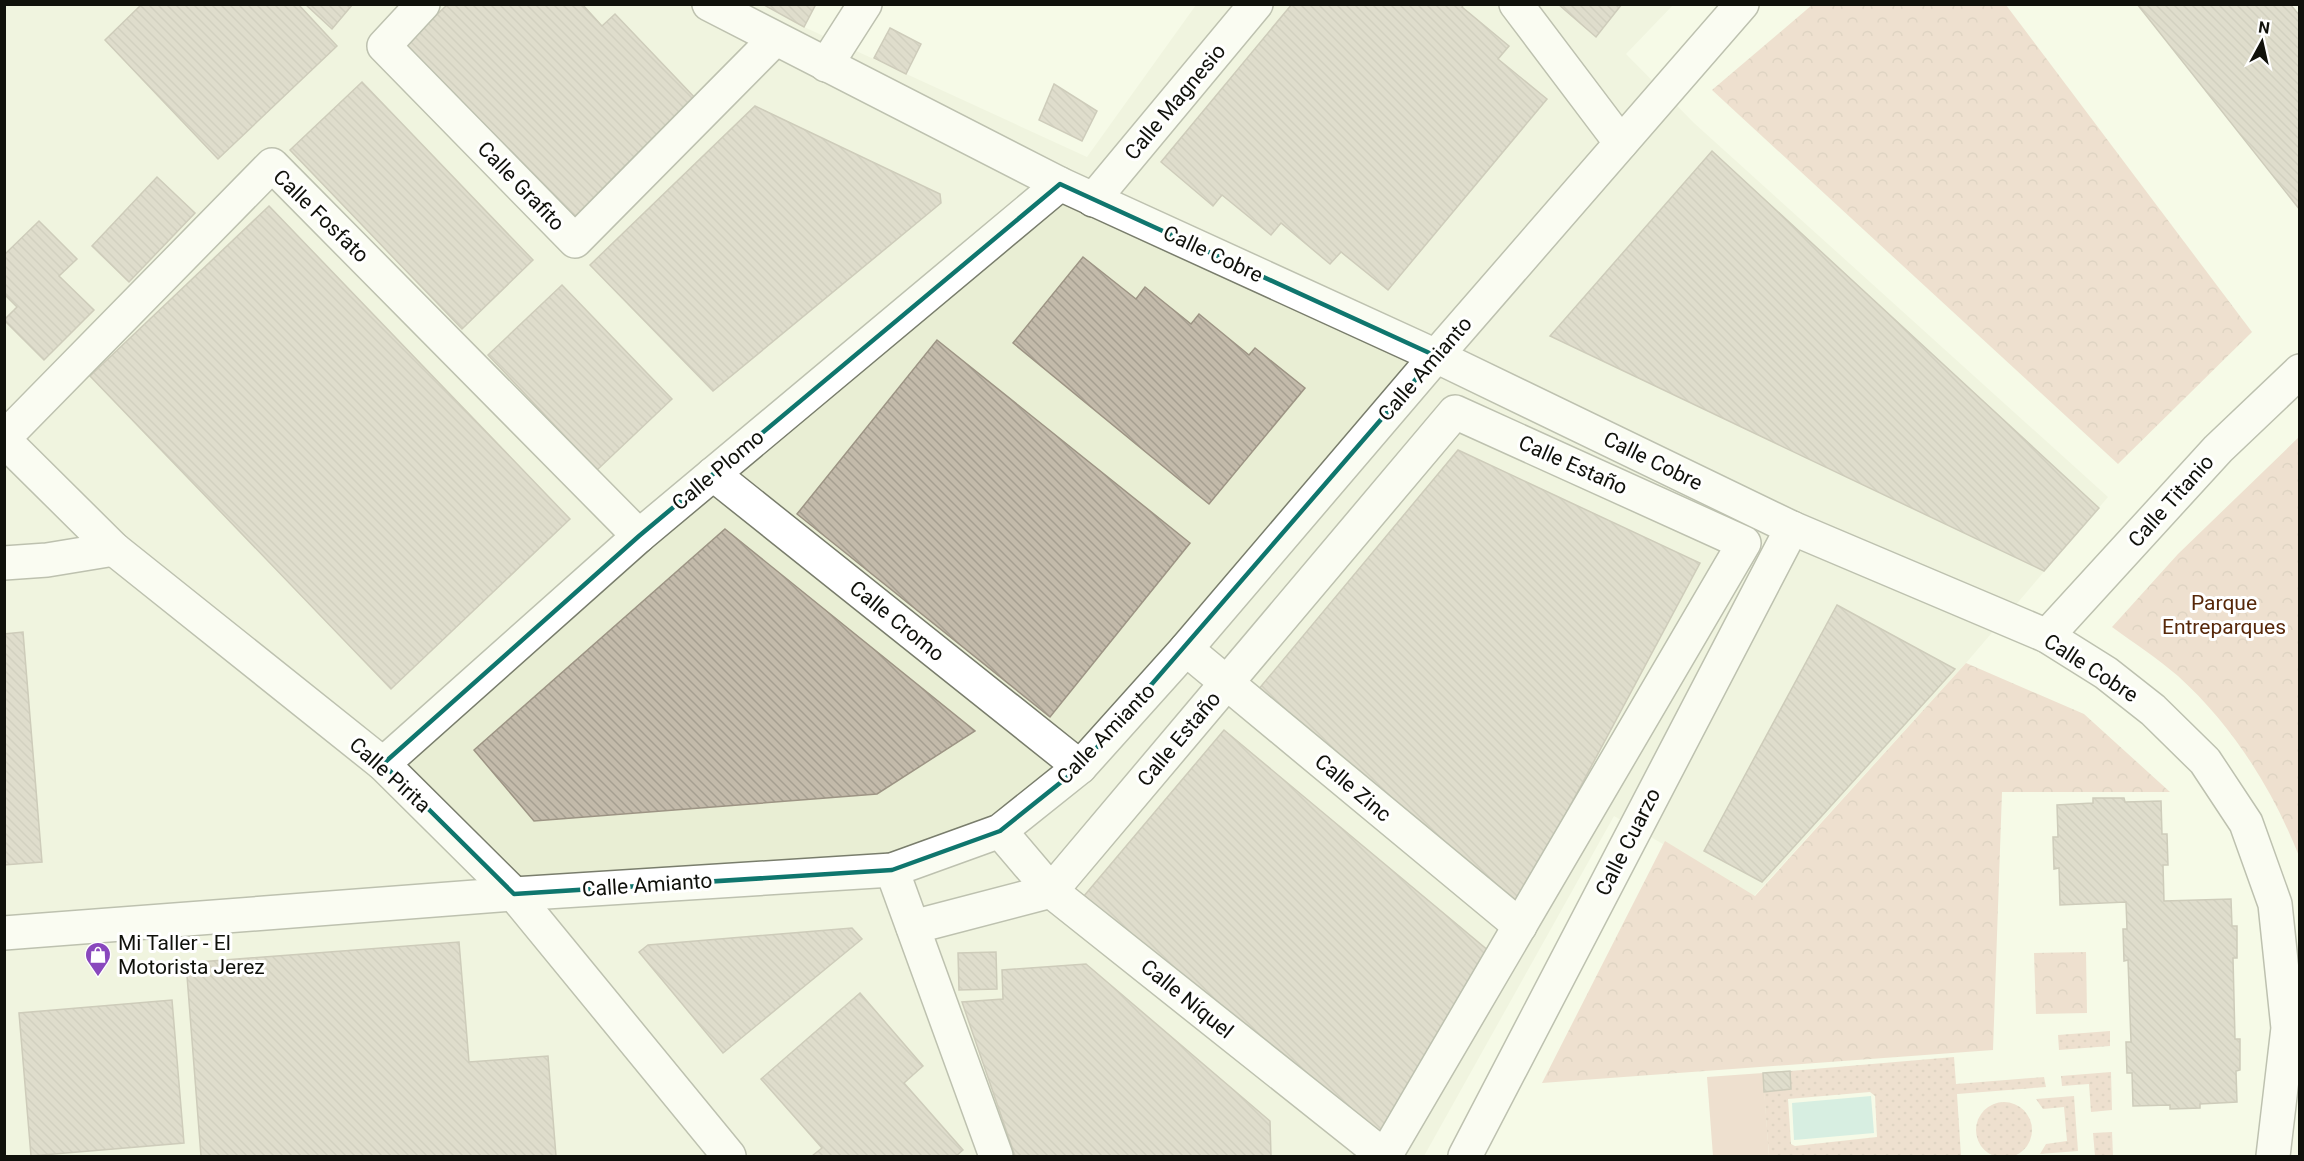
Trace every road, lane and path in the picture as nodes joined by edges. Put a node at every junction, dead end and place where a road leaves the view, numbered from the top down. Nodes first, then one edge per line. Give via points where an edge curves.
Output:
1 (423, 4) edge
2 (709, 4) edge
3 (865, 4) edge
4 (1256, 4) edge
5 (1516, 4) edge
6 (1742, 4) edge
7 (774, 39) junction
8 (826, 65) junction
9 (1621, 143) junction
10 (1059, 184) junction
11 (1093, 200) junction
12 (1436, 356) junction
13 (2300, 371) edge
14 (4, 439) edge
15 (713, 474) junction
16 (1792, 528) junction
17 (639, 536) junction
18 (114, 549) junction
19 (4, 563) edge
20 (2047, 636) junction
21 (1186, 649) junction
22 (1227, 683) junction
23 (383, 764) junction
24 (1080, 767) junction
25 (1000, 831) junction
26 (892, 870) junction
27 (1051, 891) junction
28 (514, 894) junction
29 (1520, 926) junction
30 (913, 927) junction
31 (4, 933) edge
32 (729, 1156) edge
33 (996, 1156) edge
34 (1384, 1156) edge
35 (1465, 1156) edge
36 (2273, 1156) edge

1 - 7 street, Calle Grafito via 384,46 575,242
2 - 7 street, Calle Cobre
3 - 8 street
4 - 11 street, Calle Magnesio
5 - 9 street
6 - 9 street, Calle Amianto
7 - 8 street, Calle Cobre
8 - 10 street, Calle Cobre
9 - 12 street, Calle Amianto
10 - 11 street, Calle Cobre
10 - 15 street, Calle Plomo
11 - 12 street, Calle Cobre
12 - 16 street, Calle Cobre
12 - 21 street, Calle Amianto
13 - 20 street, Calle Titanio via 2218,449
14 - 17 street, Calle Fosfato via 273,165
14 - 18 street, Calle Pirita
15 - 17 street, Calle Plomo
15 - 24 street, Calle Cromo
16 - 20 street, Calle Cobre
16 - 35 street, Calle Cuarzo
17 - 23 street, Calle Plomo
18 - 19 street
18 - 23 street, Calle Pirita
20 - 36 street, Calle Cobre via 2106,673 2153,710 2205,761 2246,823 2275,904 2288,1028
21 - 22 street, Calle Zinc
21 - 24 street, Calle Amianto
22 - 27 street, Calle Estaño
22 - 29 street, Calle Zinc
22 - 29 street, Calle Estaño via 1455,412 1744,543
23 - 28 street, Calle Pirita
24 - 25 street, Calle Amianto
25 - 26 street, Calle Amianto
25 - 27 street, Calle Níquel
26 - 28 street, Calle Amianto
26 - 30 street
27 - 30 street
27 - 34 street, Calle Níquel
28 - 31 street, Calle Amianto
28 - 32 street, Calle Pirita
29 - 34 street, Calle Estaño
30 - 33 street

